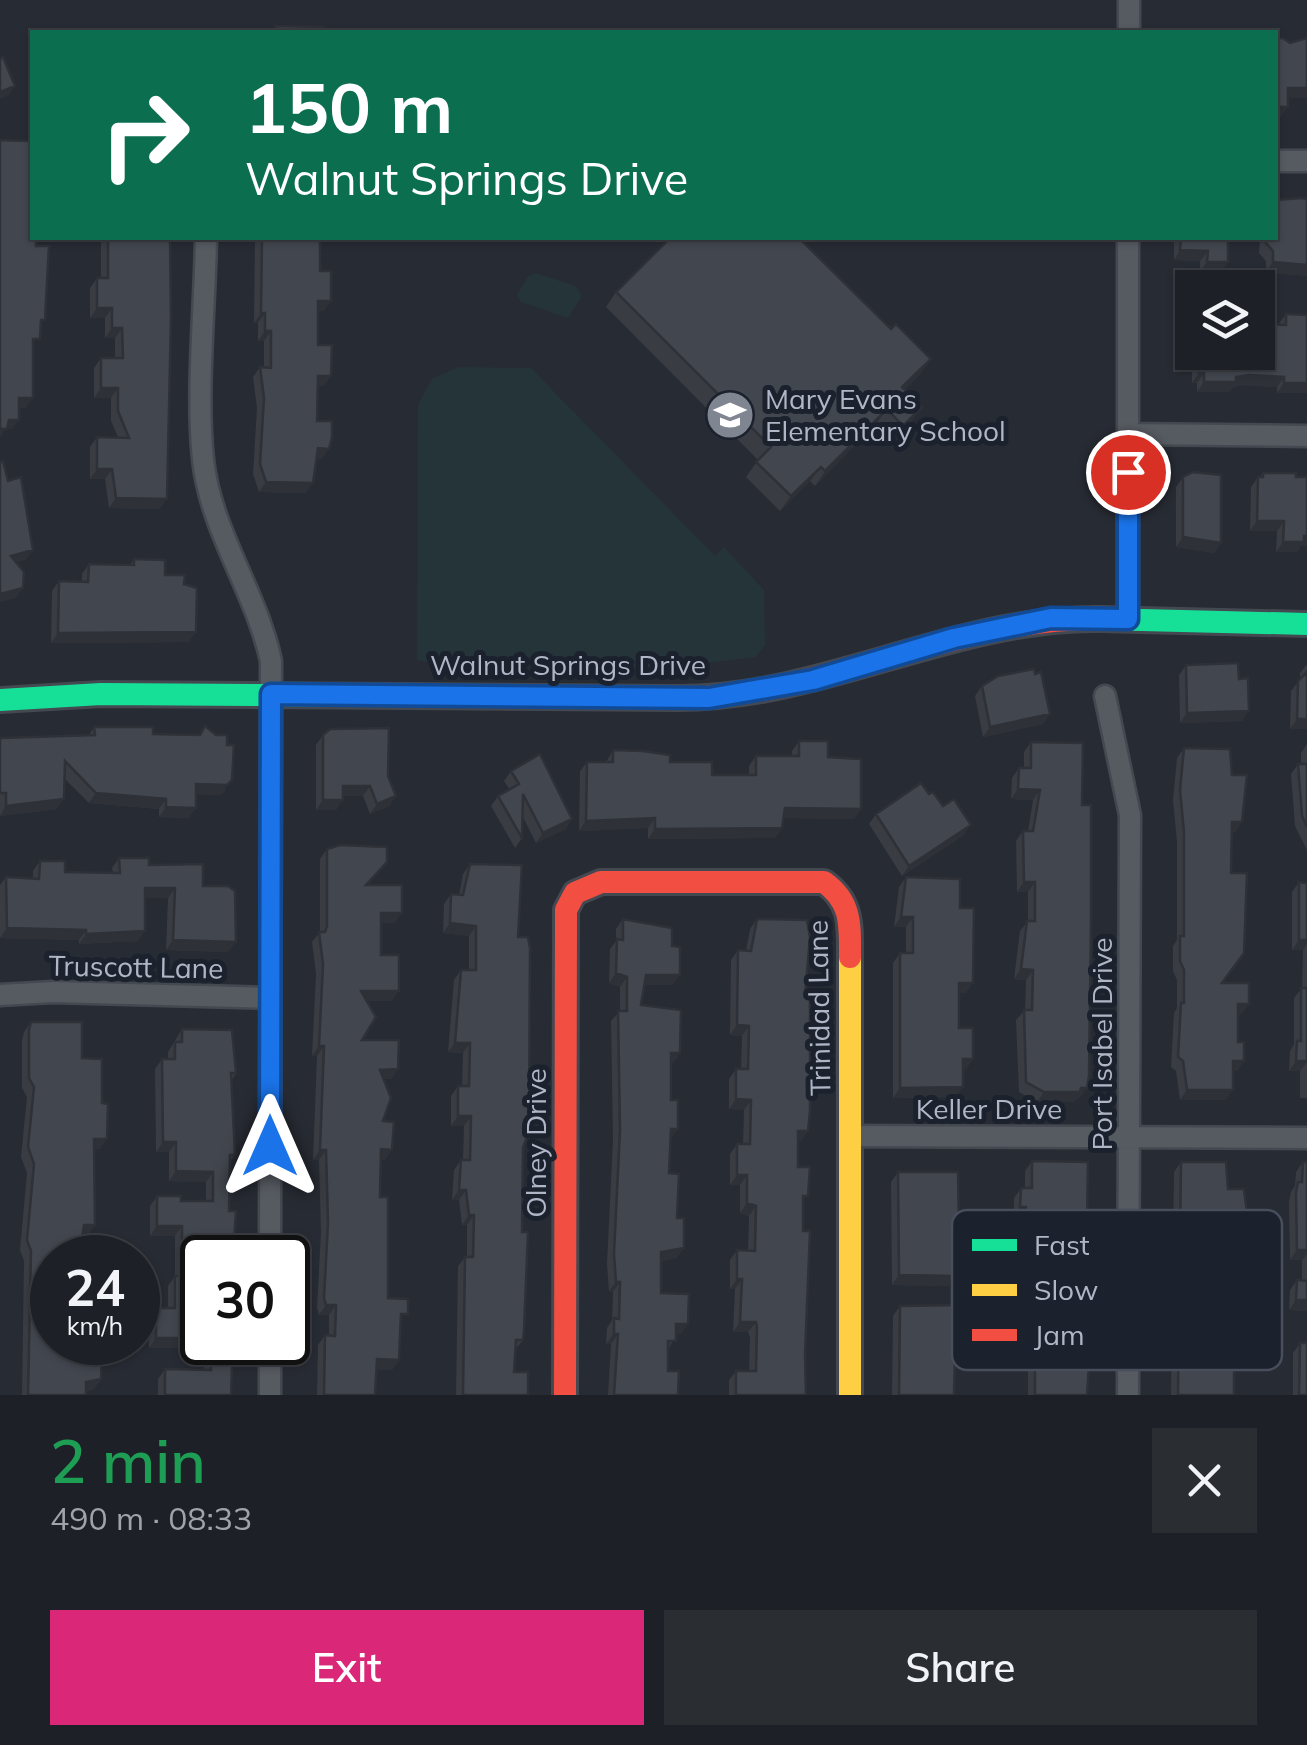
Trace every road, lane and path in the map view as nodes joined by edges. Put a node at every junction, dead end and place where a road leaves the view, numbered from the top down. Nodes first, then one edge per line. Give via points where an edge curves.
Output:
1 (1129, 0) edge
2 (1129, 30) edge
3 (1278, 161) edge
4 (1307, 161) edge
5 (206, 240) edge
6 (1128, 240) edge
7 (1128, 434) junction
8 (1307, 436) edge
9 (1128, 619) junction
10 (1307, 624) edge
11 (271, 694) junction
12 (1105, 696) dead end
13 (0, 700) edge
14 (574, 892) joint
15 (0, 995) edge
16 (270, 998) junction
17 (852, 1136) junction
18 (1129, 1137) junction
19 (1307, 1138) edge
20 (1129, 1210) edge
21 (270, 1235) edge
22 (270, 1365) edge
23 (1128, 1370) edge
24 (270, 1395) edge
25 (565, 1395) edge
26 (850, 1395) edge
27 (1128, 1395) edge

1 - 2 street
3 - 4 street
5 - 11 street via 203,460 218,520 264,626
6 - 7 street
7 - 8 street
7 - 9 street
9 - 10 street, Walnut Springs Drive
9 - 11 street, Walnut Springs Drive via 1051,618 954,638 813,680 709,698
11 - 13 street, Walnut Springs Drive
11 - 16 street
12 - 18 street, Port Isabel Drive via 1130,814
14 - 17 street, Trinidad Lane via 601,882 824,882 835,888 850,920
14 - 25 street, Olney Drive via 566,910
15 - 16 street, Truscott Lane
16 - 21 street
17 - 18 street, Keller Drive
17 - 26 street, Trinidad Lane
18 - 19 street, Keller Drive
18 - 20 street, Port Isabel Drive
22 - 24 street
23 - 27 street, Port Isabel Drive

